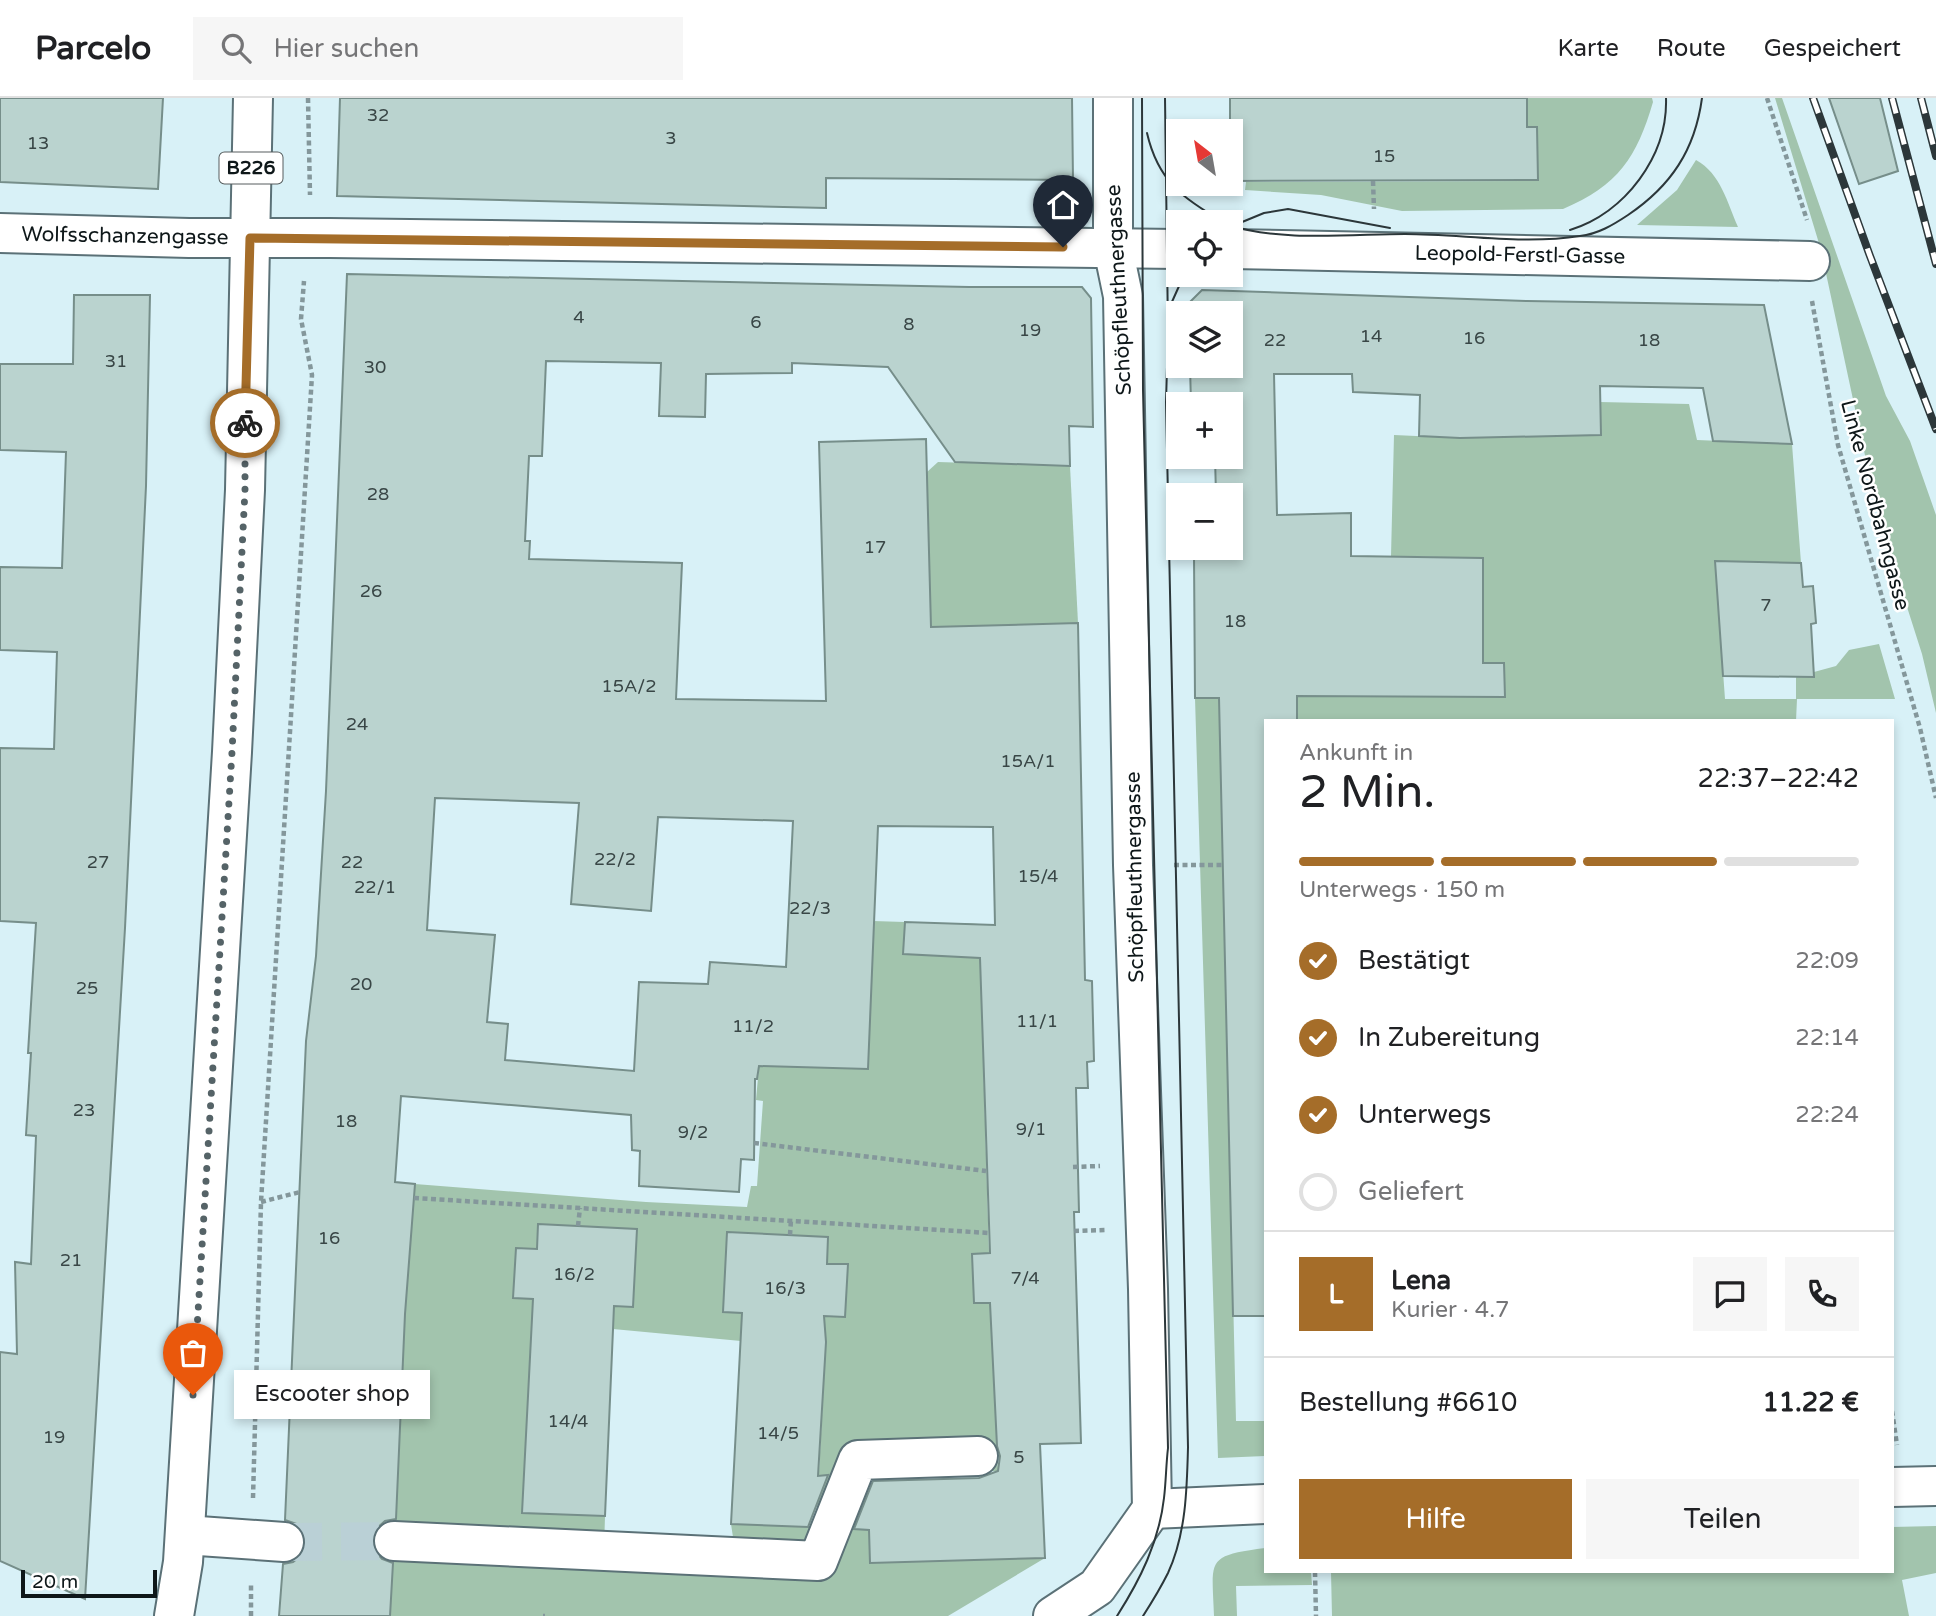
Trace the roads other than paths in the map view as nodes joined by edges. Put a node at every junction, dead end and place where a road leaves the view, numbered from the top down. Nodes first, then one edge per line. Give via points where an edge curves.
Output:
1 (253, 98) edge
2 (1113, 98) edge
3 (0, 233) edge
4 (250, 238) junction
5 (1113, 247) junction
6 (1166, 249) edge
7 (1243, 249) edge
8 (1810, 261) road end
9 (978, 1456) dead end
10 (1936, 1486) edge
11 (1894, 1487) edge
12 (1264, 1504) edge
13 (1152, 1509) junction
14 (268, 1541) tunnel mouth
15 (394, 1541) tunnel mouth
16 (184, 1548) junction
17 (174, 1616) edge
18 (188, 1616) edge
19 (1053, 1616) edge

1 - 4 street, B226
2 - 5 street, Schöpfleuthnergasse
3 - 4 street, Wolfsschanzengasse
4 - 5 street
4 - 16 street, B226 via 245,490 234,711
5 - 6 street
5 - 13 street, Schöpfleuthnergasse via 1123,296
7 - 8 street, Leopold-Ferstl-Gasse
9 - 15 street via 858,1460 818,1561
10 - 11 street
12 - 13 street
13 - 19 street via 1097,1587
14 - 16 street
16 - 17 street, B226
16 - 18 street, B226

